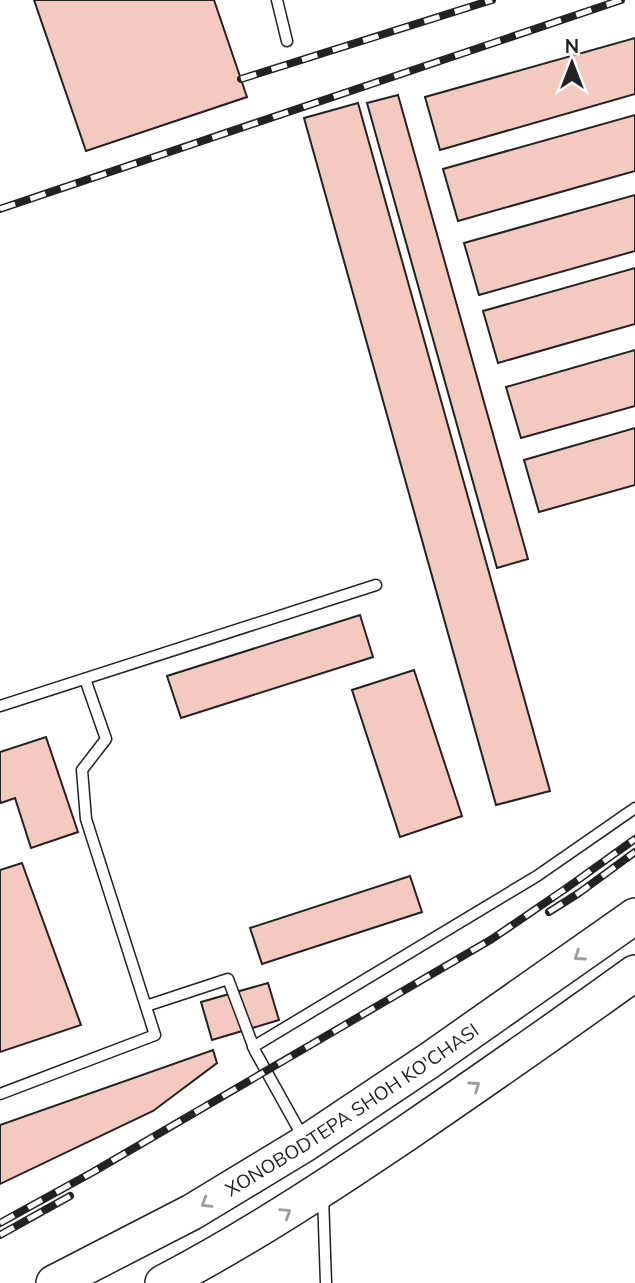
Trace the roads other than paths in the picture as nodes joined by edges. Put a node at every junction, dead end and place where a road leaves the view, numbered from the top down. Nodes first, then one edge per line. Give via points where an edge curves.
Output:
1 (277, 0) edge
2 (287, 41) dead end
3 (376, 584) dead end
4 (85, 679) junction
5 (0, 706) edge
6 (635, 808) edge
7 (635, 916) edge
8 (635, 973) edge
9 (146, 1006) junction
10 (253, 1047) junction
11 (0, 1094) edge
12 (306, 1143) junction
13 (323, 1190) junction
14 (54, 1283) edge
15 (163, 1283) edge
16 (326, 1283) edge

1 - 2 lane
3 - 4 lane
4 - 5 lane
4 - 9 lane via 106,738 82,770 86,818
6 - 10 lane via 537,876
7 -> 12 highway, XONOBODTEPA SHOH KO'CHASI
13 -> 8 highway
9 - 10 lane via 228,979
9 - 11 lane via 155,1035
10 - 12 lane
12 -> 14 highway, XONOBODTEPA SHOH KO'CHASI via 192,1212
15 -> 13 highway
13 - 16 lane

